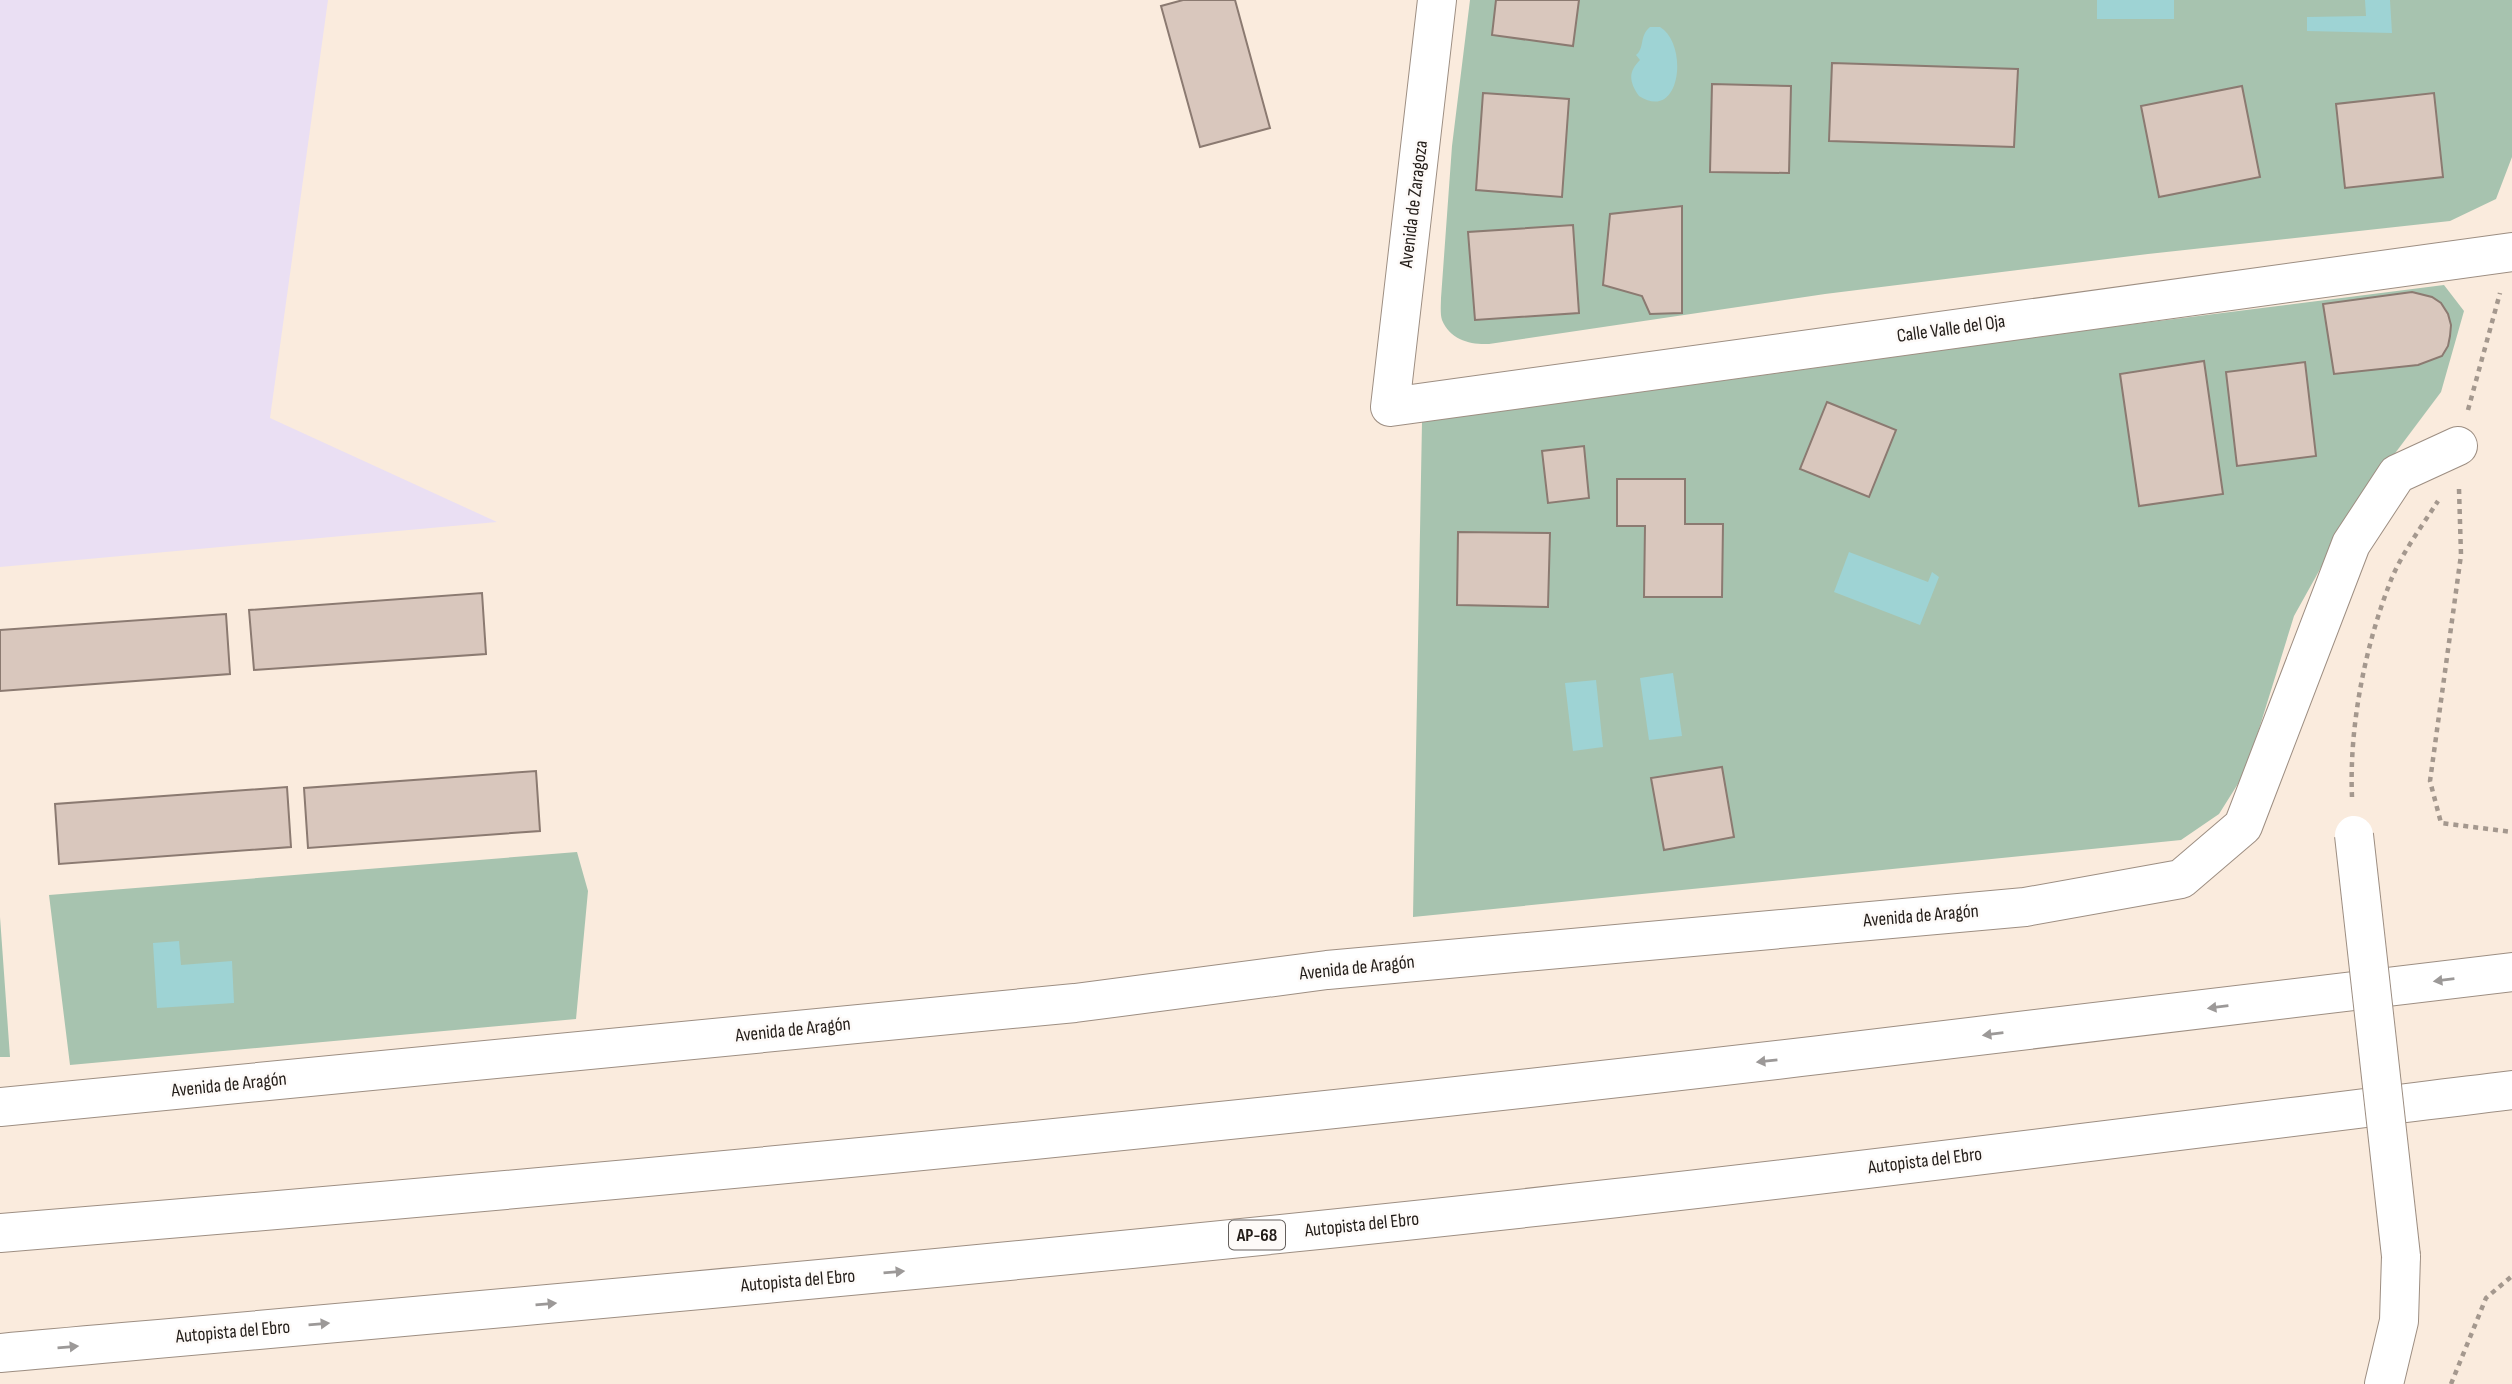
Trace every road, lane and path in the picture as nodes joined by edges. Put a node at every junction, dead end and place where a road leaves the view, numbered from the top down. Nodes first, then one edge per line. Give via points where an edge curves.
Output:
1 (1437, 0) edge
2 (2512, 252) edge
3 (2501, 291) dead end
4 (1390, 407) joint
5 (2458, 446) junction
6 (2512, 832) edge
7 (2354, 835) joint
8 (2512, 972) edge
9 (2512, 1090) edge
10 (0, 1107) edge
11 (0, 1233) edge
12 (2512, 1276) edge
13 (0, 1353) edge
14 (2384, 1384) edge
15 (2451, 1384) edge

1 - 4 main road, Avenida de Zaragoza
2 - 4 main road, Calle Valle del Oja
3 - 5 path
5 - 6 path via 2461,555 2430,781 2441,823
5 - 7 path via 2439,499 2392,579 2366,662 2351,782
5 - 10 main road, Avenida de Aragón via 2397,474 2350,544 2244,826 2181,880 2025,907 1326,970 1075,1003
7 - 14 main road, bridge via 2402,1256 2399,1321
8 -> 11 main road via 1395,1102 602,1180
13 -> 9 main road, Autopista del Ebro / AP-68 via 1007,1262 1620,1198
12 - 15 path via 2486,1298

